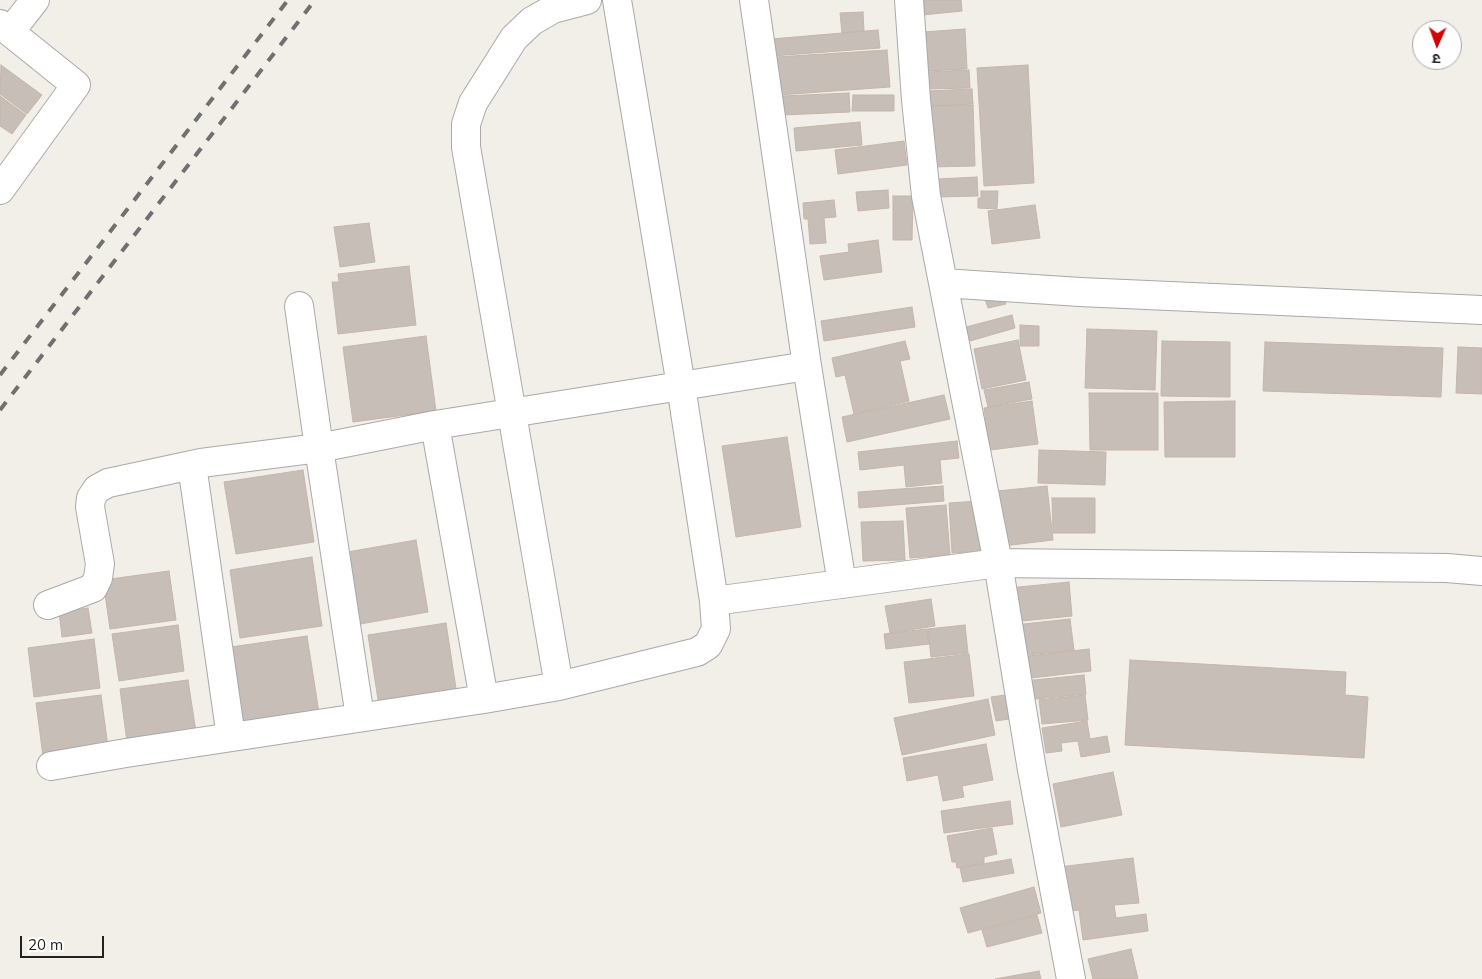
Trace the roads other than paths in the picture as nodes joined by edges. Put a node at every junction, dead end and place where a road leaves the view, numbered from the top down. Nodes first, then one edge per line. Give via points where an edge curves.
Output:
1 (35, 0) edge
2 (587, 0) edge
3 (618, 0) edge
4 (754, 0) edge
5 (909, 0) edge
6 (5, 28) edge
7 (0, 190) edge
8 (942, 283) junction
9 (299, 306) dead end
10 (1482, 310) edge
11 (807, 366) junction
12 (681, 386) junction
13 (511, 413) junction
14 (435, 425) junction
15 (319, 448) junction
16 (192, 465) junction
17 (998, 563) junction
18 (1482, 570) edge
19 (842, 584) junction
20 (714, 601) junction
21 (48, 605) dead end
22 (558, 686) junction
23 (484, 699) junction
24 (360, 716) junction
25 (230, 737) junction
26 (52, 766) dead end
27 (1071, 979) edge

1 - 6 street
2 - 13 street via 553,9 532,21 514,38 473,103 466,124 466,147
3 - 12 street
4 - 11 street
5 - 8 street via 926,196
6 - 7 street via 76,85
8 - 10 street
8 - 17 street
9 - 15 street
11 - 12 street
11 - 19 street
12 - 13 street
12 - 20 street
13 - 14 street
13 - 22 street
14 - 15 street
14 - 23 street
15 - 16 street
15 - 24 street
16 - 21 street via 97,489 90,507 100,564 98,578 93,588
16 - 25 street
17 - 18 street
17 - 19 street
17 - 27 street
19 - 20 street
20 - 22 street via 716,629 708,645 697,652
22 - 23 street
23 - 24 street
24 - 25 street
25 - 26 street

